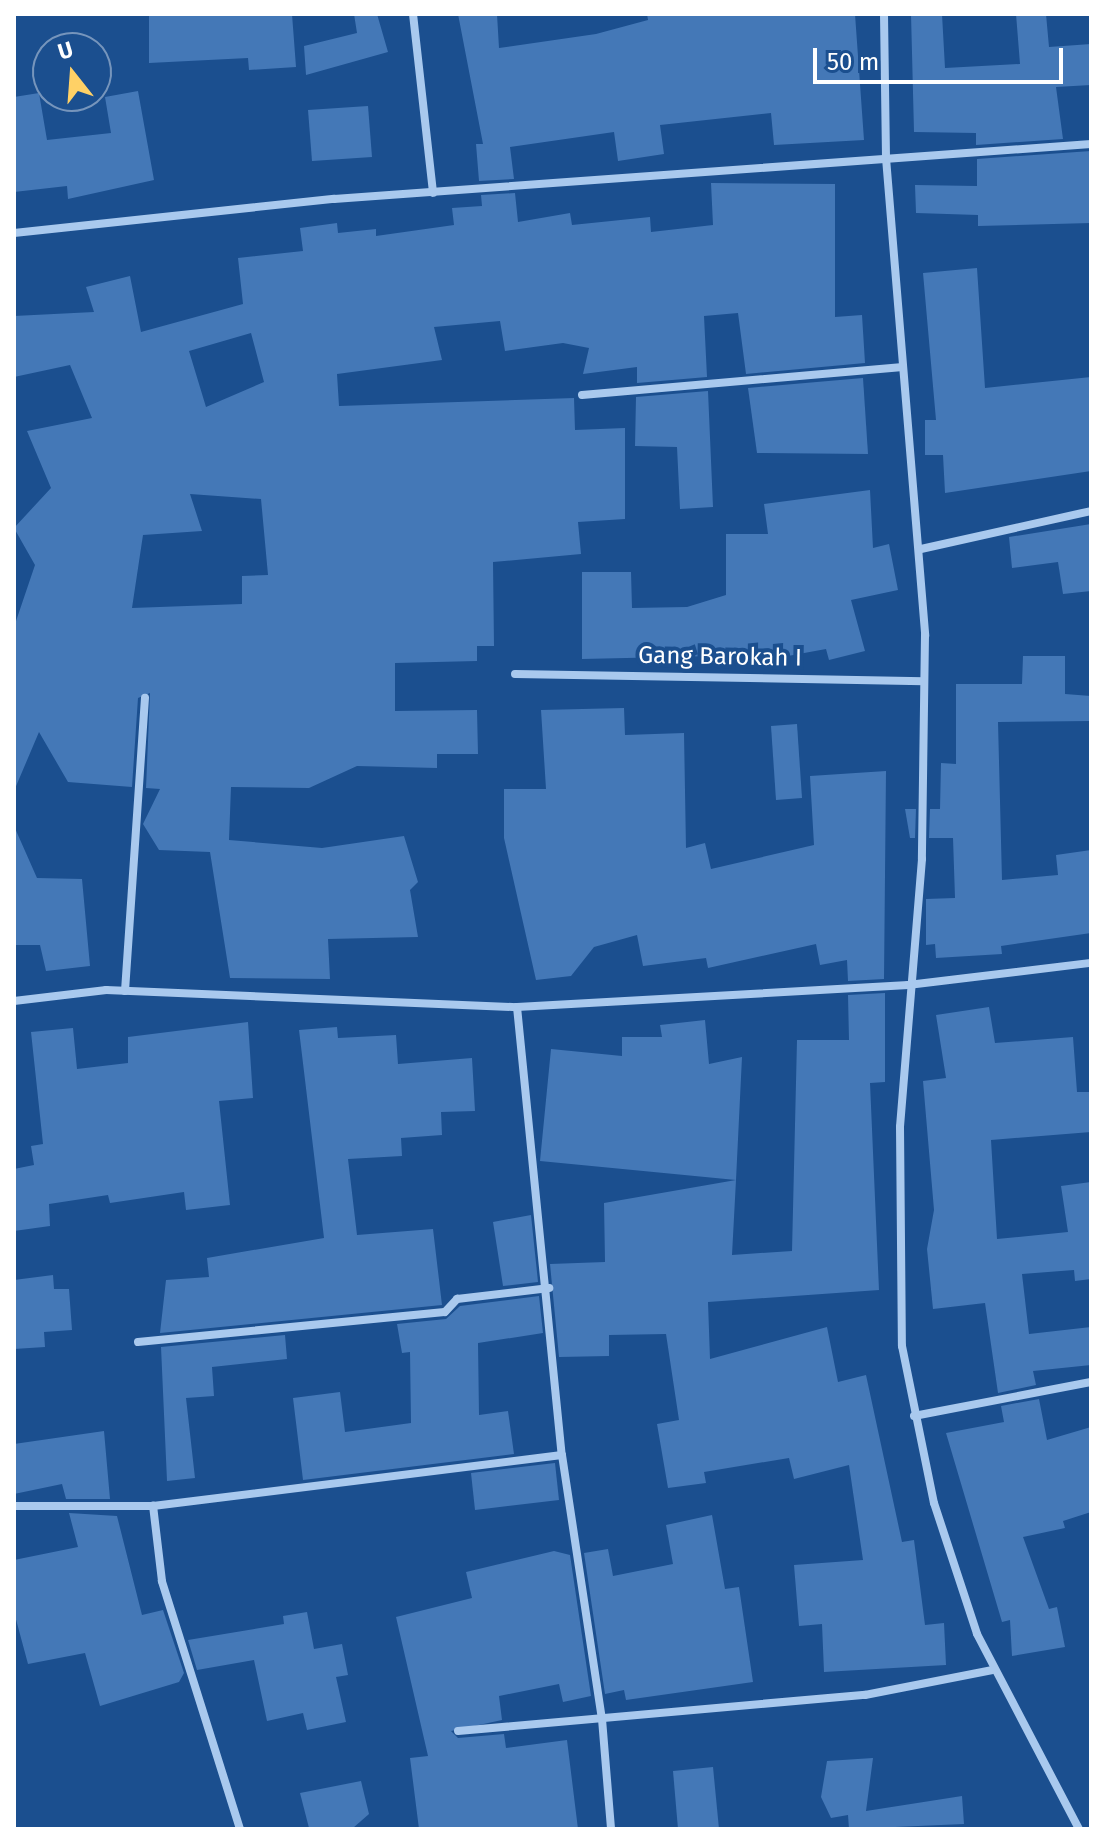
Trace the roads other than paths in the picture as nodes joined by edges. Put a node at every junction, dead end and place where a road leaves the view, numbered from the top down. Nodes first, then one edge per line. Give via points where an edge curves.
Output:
1 (413, 14) edge
2 (884, 14) edge
3 (1091, 144) edge
4 (886, 158) junction
5 (433, 193) junction
6 (14, 233) edge
7 (903, 367) junction
8 (582, 395) dead end
9 (1091, 511) edge
10 (921, 549) junction
11 (515, 674) dead end
12 (924, 681) junction
13 (145, 698) dead end
14 (1091, 963) edge
15 (908, 985) junction
16 (125, 991) junction
17 (14, 1001) edge
18 (517, 1007) junction
19 (549, 1288) junction
20 (138, 1342) dead end
21 (1091, 1382) edge
22 (914, 1416) junction
23 (562, 1455) junction
24 (14, 1506) edge
25 (153, 1506) junction
26 (993, 1670) junction
27 (602, 1719) junction
28 (458, 1731) dead end
29 (240, 1829) edge
30 (611, 1829) edge
31 (1079, 1829) edge

1 - 5 street
2 - 4 street
3 - 4 street
4 - 5 street
4 - 7 street
5 - 6 street
7 - 8 street
7 - 10 street
9 - 10 street
10 - 12 street
11 - 12 street, Gang Barokah I
12 - 15 street via 922,859
13 - 16 street
14 - 15 street
15 - 18 street
15 - 22 street via 902,1346
16 - 17 street
16 - 18 street
18 - 19 street
19 - 20 street via 457,1299 445,1312
19 - 23 street
21 - 22 street
22 - 26 street via 934,1503
23 - 25 street
23 - 27 street
24 - 25 street
25 - 29 street via 162,1581
26 - 27 street via 865,1695
26 - 31 street
27 - 28 street
27 - 30 street

